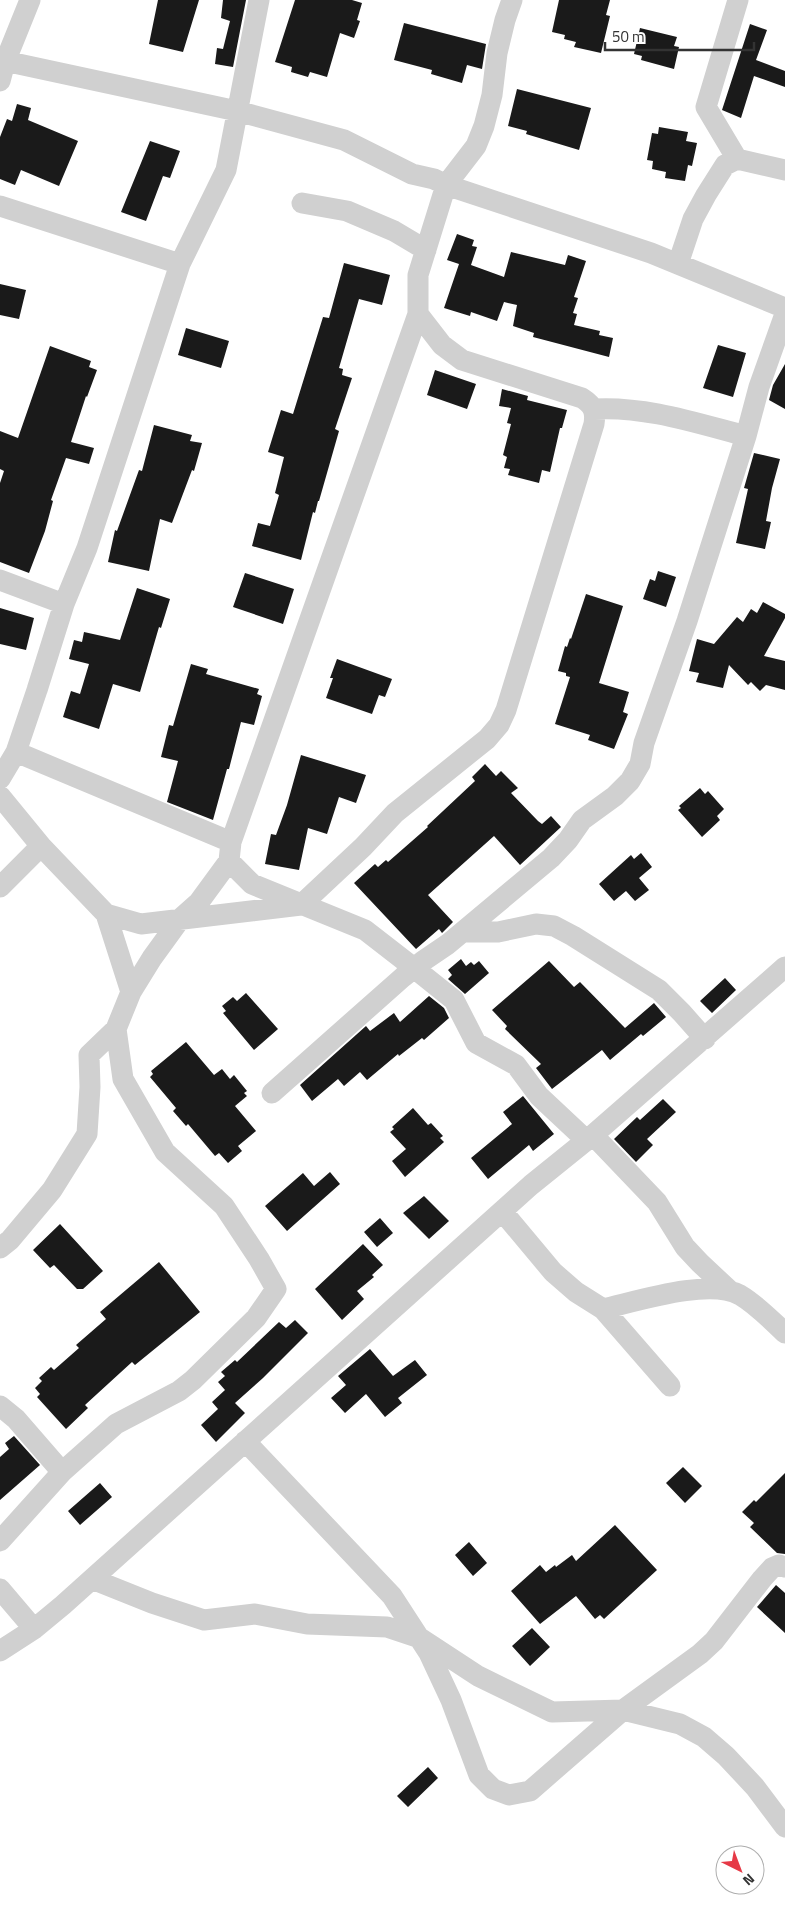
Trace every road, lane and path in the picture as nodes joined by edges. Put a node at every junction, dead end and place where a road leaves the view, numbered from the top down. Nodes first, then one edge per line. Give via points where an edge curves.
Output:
1 (30, 0) edge
2 (259, 0) edge
3 (512, 0) edge
4 (738, 0) edge
5 (2, 68) edge
6 (237, 111) junction
7 (737, 159) junction
8 (785, 170) edge
9 (446, 185) junction
10 (302, 203) dead end
11 (0, 206) edge
12 (426, 250) junction
13 (180, 264) junction
14 (678, 264) junction
15 (785, 308) edge
16 (418, 314) junction
17 (785, 314) edge
18 (594, 409) junction
19 (746, 436) junction
20 (0, 580) edge
21 (64, 604) junction
22 (16, 752) junction
23 (0, 779) edge
24 (0, 796) edge
25 (41, 846) junction
26 (230, 852) junction
27 (0, 887) edge
28 (301, 905) junction
29 (106, 914) junction
30 (182, 918) junction
31 (463, 932) junction
32 (414, 968) junction
33 (785, 968) edge
34 (131, 992) junction
35 (116, 1029) junction
36 (705, 1038) junction
37 (272, 1093) dead end
38 (590, 1138) junction
39 (502, 1211) junction
40 (0, 1248) edge
41 (730, 1291) junction
42 (604, 1309) junction
43 (785, 1333) edge
44 (670, 1386) dead end
45 (0, 1406) edge
46 (245, 1441) junction
47 (62, 1472) junction
48 (0, 1541) edge
49 (785, 1567) edge
50 (92, 1579) junction
51 (0, 1589) edge
52 (34, 1629) junction
53 (420, 1638) junction
54 (0, 1651) edge
55 (623, 1710) junction
56 (785, 1827) edge

1 - 5 street
2 - 6 street
3 - 9 street via 497,54 484,126 476,146
4 - 7 street via 706,107
5 - 6 street
6 - 9 street via 344,140 412,174
6 - 13 street via 226,170
7 - 8 street
7 - 14 street via 725,166 706,195
9 - 12 street
9 - 14 street
10 - 12 street via 347,211 394,231
11 - 13 street
12 - 16 street via 418,275
13 - 21 street via 87,548
14 - 15 street
16 - 18 street via 442,345 462,360 582,398
16 - 26 street
17 - 19 street via 759,387
18 - 19 street via 654,412
18 - 28 street via 591,433 506,710 498,725 487,739 395,814
19 - 31 street via 644,743 640,764 630,781 582,820 551,858
20 - 21 street
21 - 22 street
22 - 23 street
22 - 26 street
24 - 25 street
25 - 27 street
25 - 29 street
26 - 28 street via 252,884
26 - 30 street via 199,902
28 - 30 street
28 - 32 street via 365,930
29 - 30 street via 141,924
29 - 34 street
30 - 34 street
31 - 32 street
31 - 36 street via 498,932 536,924 554,926 658,990
32 - 37 street
32 - 38 street via 454,1000 476,1043 516,1065 540,1096
33 - 36 street
34 - 35 street
35 - 40 street via 89,1055 87,1134 52,1190
35 - 47 street via 123,1079 165,1152 224,1206 276,1289 256,1318 193,1380 179,1391 116,1424
36 - 38 street
38 - 39 street
38 - 41 street via 657,1202 686,1247
39 - 42 street via 553,1272 576,1292
39 - 46 street
41 - 42 street via 691,1290
41 - 43 street via 758,1308
42 - 44 street
45 - 47 street via 16,1419
46 - 50 street
46 - 53 street via 392,1596
47 - 48 street
49 - 55 street via 772,1568 700,1654
50 - 52 street
50 - 53 street via 204,1620 255,1614 307,1624 387,1627
51 - 52 street
52 - 54 street
53 - 55 street via 478,1676 552,1712
53 - 55 street via 451,1700 479,1775 493,1789 509,1795 530,1791
55 - 56 street via 680,1724 704,1737 755,1787

